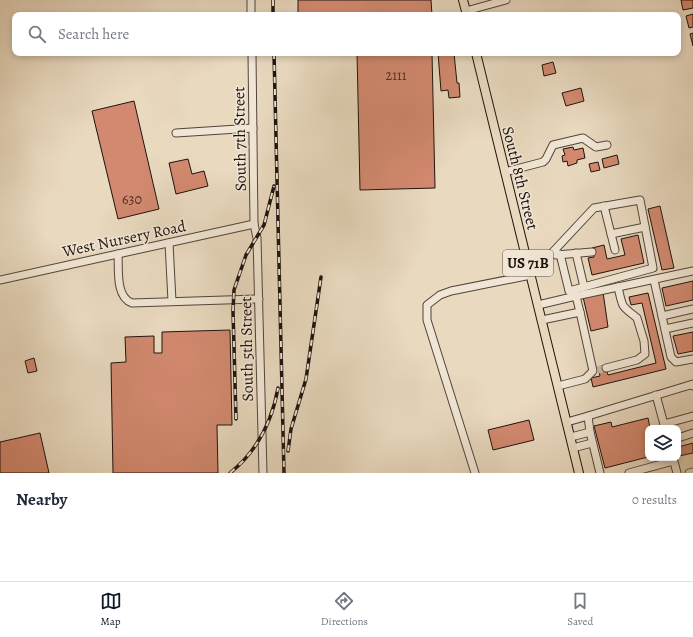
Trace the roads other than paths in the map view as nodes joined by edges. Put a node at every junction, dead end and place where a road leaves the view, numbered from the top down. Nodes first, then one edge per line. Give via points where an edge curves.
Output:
1 (251, 0) edge
2 (463, 0) edge
3 (506, 0) edge
4 (251, 12) edge
5 (466, 12) edge
6 (469, 12) edge
7 (252, 56) edge
8 (477, 56) edge
9 (253, 128) junction
10 (176, 133) dead end
11 (607, 145) dead end
12 (505, 172) junction
13 (604, 206) junction
14 (254, 224) junction
15 (645, 227) junction
16 (611, 234) junction
17 (169, 243) junction
18 (615, 250) dead end
19 (592, 252) dead end
20 (576, 253) junction
21 (118, 254) junction
22 (560, 254) junction
23 (550, 255) junction
24 (527, 260) junction
25 (693, 271) edge
26 (531, 275) junction
27 (0, 280) edge
28 (654, 280) junction
29 (584, 287) junction
30 (618, 288) junction
31 (576, 296) junction
32 (258, 299) junction
33 (172, 301) junction
34 (538, 305) junction
35 (693, 309) edge
36 (580, 312) junction
37 (662, 316) junction
38 (542, 320) junction
39 (693, 323) edge
40 (665, 329) junction
41 (693, 359) edge
42 (606, 368) tunnel mouth
43 (558, 386) junction
44 (693, 386) edge
45 (656, 395) junction
46 (588, 416) junction
47 (693, 416) edge
48 (567, 422) junction
49 (664, 425) edge
50 (667, 425) edge
51 (590, 432) junction
52 (693, 433) edge
53 (571, 437) junction
54 (681, 437) edge
55 (592, 443) junction
56 (573, 448) junction
57 (670, 461) edge
58 (673, 461) edge
59 (693, 472) edge
60 (263, 473) edge
61 (475, 473) edge
62 (579, 473) edge
63 (600, 473) edge
64 (629, 473) edge
65 (677, 473) edge
66 (689, 473) edge

1 - 4 street
2 - 5 main road
3 - 6 street
7 - 9 street, South 7th Street
8 - 12 main road, South 8th Street / US 71B
9 - 10 street
9 - 14 street, South 7th Street
11 - 12 street via 596,147 580,138 553,145 543,162
12 - 24 main road, South 8th Street / US 71B
13 - 15 street via 640,200
13 - 16 street
13 - 23 street via 594,208
14 - 17 street, West Nursery Road
14 - 32 street, South 5th Street via 257,238
15 - 16 street
15 - 29 street via 653,268
16 - 18 street
17 - 21 street, West Nursery Road
17 - 33 street
19 - 20 street
20 - 22 street
20 - 29 street
21 - 27 street, West Nursery Road
21 - 33 street via 122,295 127,301
22 - 23 street
22 - 29 street via 569,291
23 - 24 street
24 - 26 main road, South 8th Street / US 71B
25 - 28 street
26 - 34 main road, South 8th Street / US 71B
26 - 61 street via 451,291 440,295 428,305 427,320
28 - 30 street
28 - 37 street
30 - 31 street
30 - 42 street via 622,305 637,318 644,341 644,354 637,360
31 - 34 street
31 - 36 street
32 - 33 street
32 - 60 street, South 5th Street
34 - 38 main road, South 8th Street / US 71B
35 - 37 street
36 - 38 street
36 - 43 street via 596,371 585,379
37 - 40 street
38 - 43 main road, South 8th Street / US 71B
39 - 40 street
40 - 41 street via 673,360 680,362
43 - 48 main road, South 8th Street / US 71B
44 - 45 street via 692,384
45 - 46 street
45 - 49 street
46 - 48 street
46 - 51 street
47 - 50 street
48 - 53 main road, South 8th Street / US 71B
51 - 53 street
51 - 55 street
52 - 54 street
53 - 56 main road, South 8th Street / US 71B
55 - 56 street
55 - 63 street
56 - 62 main road, South 8th Street / US 71B
57 - 64 street
58 - 65 street
59 - 66 street

